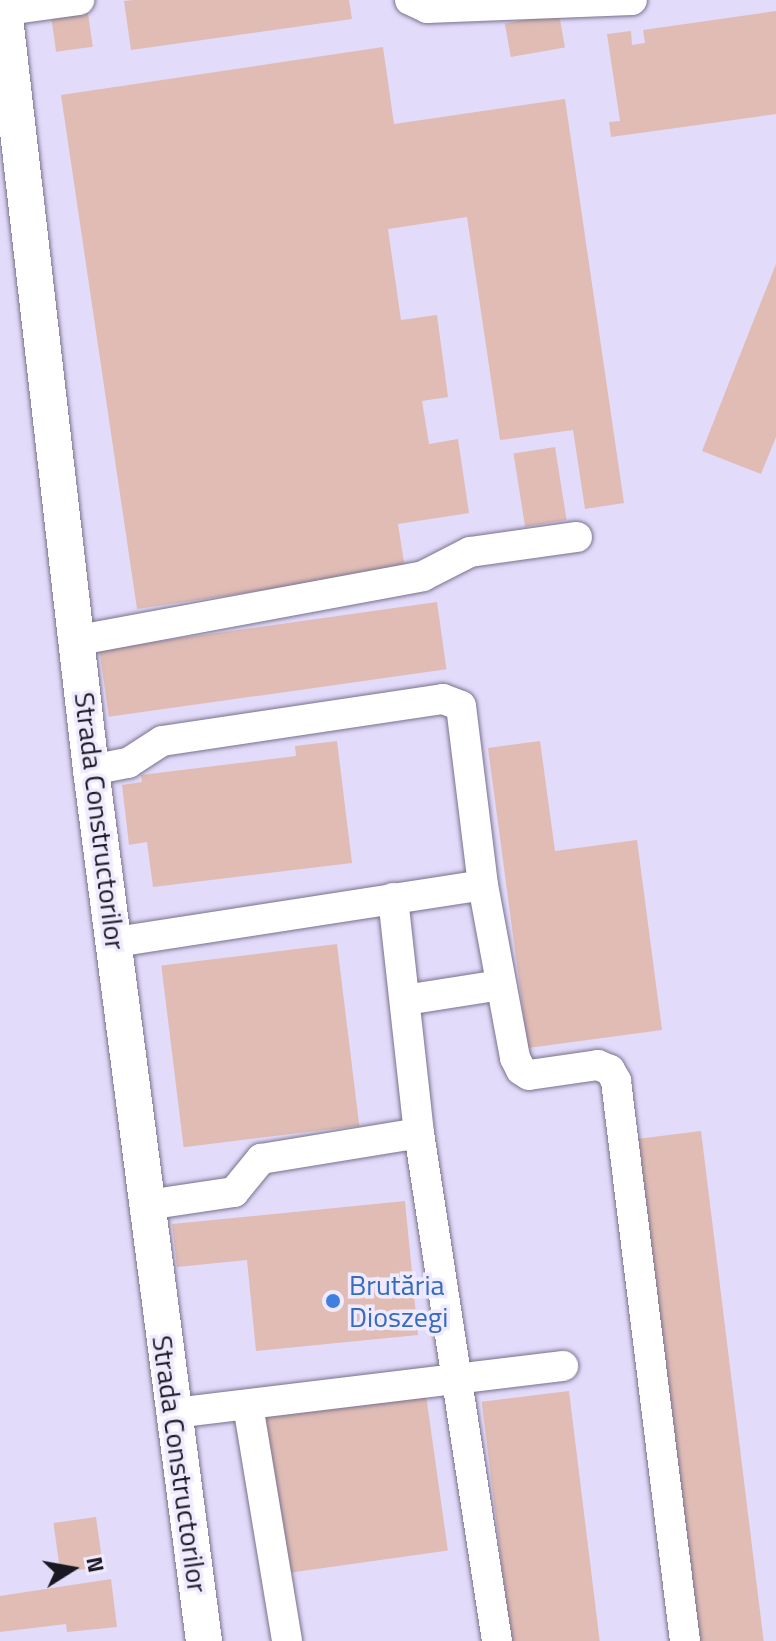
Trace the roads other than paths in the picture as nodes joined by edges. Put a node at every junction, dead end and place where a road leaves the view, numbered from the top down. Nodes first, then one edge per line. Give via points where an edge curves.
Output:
1 (79, 0) edge
2 (410, 0) edge
3 (632, 0) edge
4 (2, 7) edge
5 (577, 537) dead end
6 (79, 640) junction
7 (91, 770) junction
8 (483, 885) junction
9 (393, 898) junction
10 (116, 942) junction
11 (501, 985) junction
12 (405, 1000) junction
13 (419, 1133) junction
14 (147, 1205) junction
15 (563, 1366) dead end
16 (459, 1377) junction
17 (248, 1405) junction
18 (174, 1413) junction
19 (204, 1641) edge
20 (287, 1641) edge
21 (497, 1641) edge
22 (685, 1641) edge

1 - 4 lane
2 - 3 lane via 427,8
4 - 6 main road, Strada Constructorilor
5 - 6 lane via 470,552 423,576
6 - 7 main road, Strada Constructorilor
7 - 8 lane via 128,763 162,741 443,699 461,706
7 - 10 main road, Strada Constructorilor
8 - 9 lane
8 - 11 lane
9 - 10 lane
9 - 12 lane
10 - 14 main road, Strada Constructorilor
11 - 12 lane
11 - 22 lane via 521,1070 529,1075 598,1065 610,1070 616,1081
12 - 13 lane
13 - 14 lane via 261,1159 234,1192
13 - 16 lane
14 - 18 main road, Strada Constructorilor
15 - 16 lane
16 - 17 lane
16 - 21 lane
17 - 18 lane
17 - 20 lane
18 - 19 main road, Strada Constructorilor

